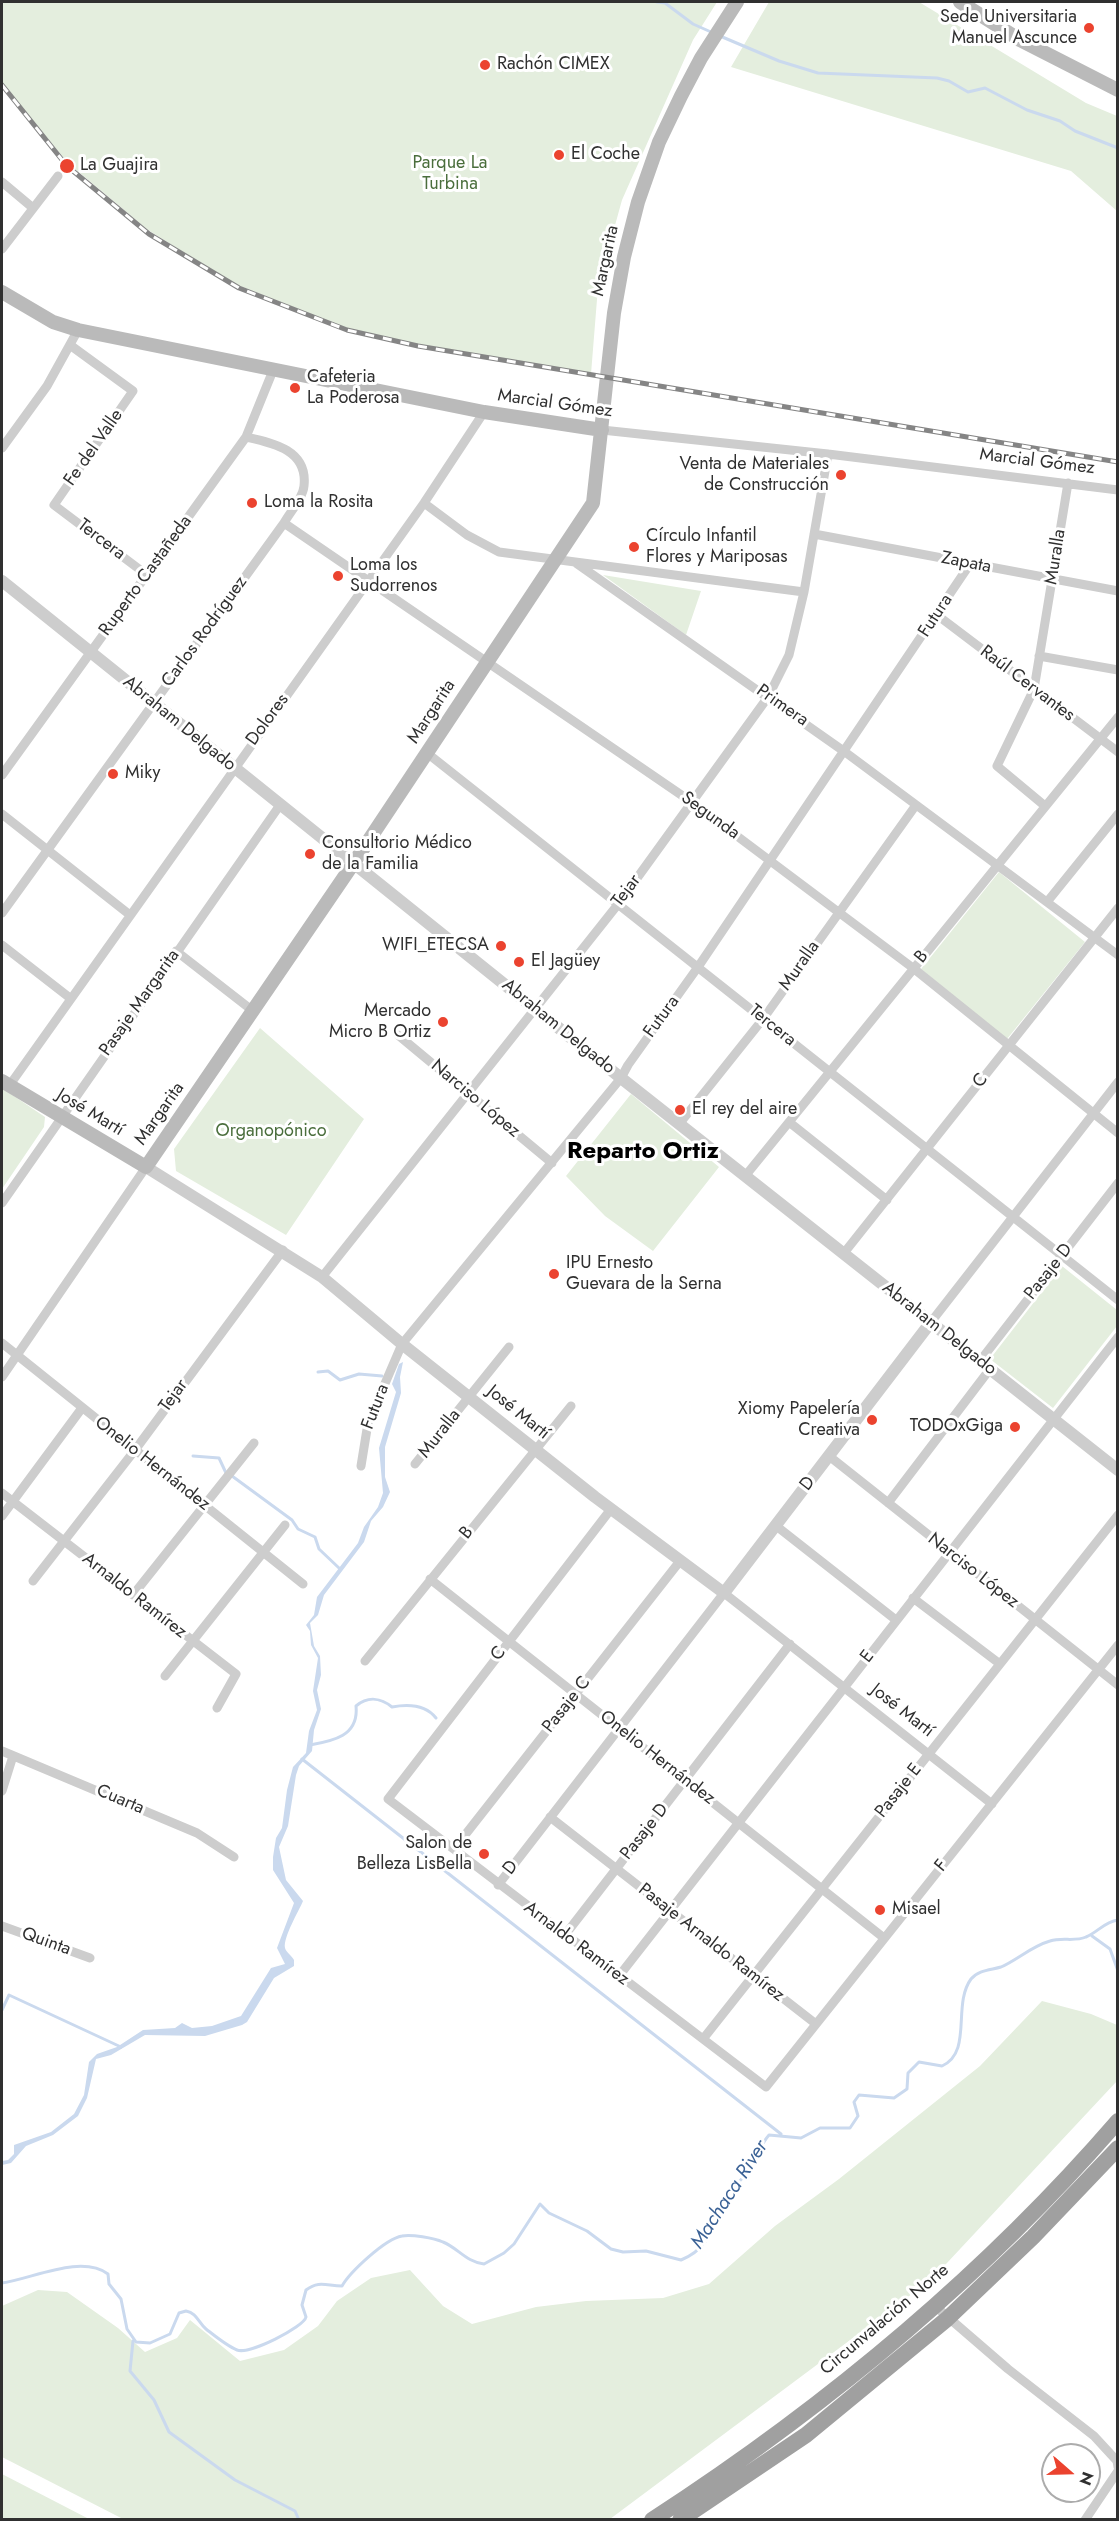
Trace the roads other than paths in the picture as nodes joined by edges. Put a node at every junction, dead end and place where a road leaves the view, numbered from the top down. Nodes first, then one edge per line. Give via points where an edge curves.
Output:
1 (736, 2) edge
2 (960, 2) edge
3 (1118, 90) edge
4 (58, 176) dead end
5 (2, 182) edge
6 (33, 208) junction
7 (2, 249) edge
8 (2, 292) edge
9 (78, 330) junction
10 (70, 345) junction
11 (274, 368) junction
12 (484, 412) junction
13 (602, 430) junction
14 (246, 436) junction
15 (2, 448) edge
16 (828, 454) junction
17 (1068, 483) junction
18 (1118, 490) edge
19 (424, 503) junction
20 (54, 505) joint
21 (284, 523) junction
22 (814, 534) junction
23 (558, 560) junction
24 (576, 562) junction
25 (970, 564) junction
26 (147, 575) junction
27 (1052, 579) junction
28 (2, 581) edge
29 (368, 581) junction
30 (1118, 591) edge
31 (804, 592) junction
32 (937, 615) junction
33 (90, 652) junction
34 (1039, 657) junction
35 (486, 663) junction
36 (1118, 670) edge
37 (1034, 689) junction
38 (768, 697) junction
39 (154, 703) junction
40 (1118, 717) edge
41 (1100, 739) junction
42 (845, 752) junction
43 (1118, 752) edge
44 (427, 753) junction
45 (234, 768) junction
46 (2, 775) edge
47 (693, 803) junction
48 (280, 805) junction
49 (916, 805) junction
50 (1045, 806) junction
51 (2, 814) edge
52 (1118, 814) edge
53 (47, 850) junction
54 (771, 861) junction
55 (353, 864) junction
56 (997, 865) junction
57 (1047, 902) junction
58 (619, 903) junction
59 (1118, 908) edge
60 (839, 912) junction
61 (2, 913) edge
62 (130, 915) junction
63 (1094, 938) junction
64 (2, 945) edge
65 (176, 951) junction
66 (1118, 956) edge
67 (698, 967) junction
68 (913, 968) junction
69 (70, 998) junction
70 (536, 1008) junction
71 (253, 1011) junction
72 (763, 1019) junction
73 (398, 1035) dead end
74 (1008, 1047) junction
75 (829, 1071) junction
76 (621, 1078) junction
77 (1118, 1082) edge
78 (5, 1083) edge
79 (469, 1095) junction
80 (1093, 1113) junction
81 (62, 1116) junction
82 (789, 1122) junction
83 (680, 1123) junction
84 (1118, 1133) edge
85 (927, 1149) junction
86 (552, 1163) junction
87 (146, 1167) junction
88 (746, 1175) junction
89 (1118, 1183) edge
90 (887, 1200) junction
91 (2, 1203) edge
92 (1013, 1217) junction
93 (283, 1250) junction
94 (844, 1253) junction
95 (1061, 1255) junction
96 (322, 1277) junction
97 (1118, 1299) edge
98 (931, 1322) junction
99 (1118, 1337) edge
100 (2, 1343) edge
101 (402, 1344) junction
102 (509, 1347) dead end
103 (16, 1355) junction
104 (980, 1360) junction
105 (990, 1369) junction
106 (2, 1377) edge
107 (469, 1397) junction
108 (571, 1406) dead end
109 (82, 1408) junction
110 (1053, 1419) junction
111 (254, 1443) dead end
112 (135, 1450) junction
113 (535, 1450) junction
114 (829, 1456) junction
115 (416, 1464) dead end
116 (361, 1466) dead end
117 (1118, 1470) edge
118 (2, 1493) edge
119 (13, 1502) junction
120 (888, 1503) junction
121 (205, 1506) junction
122 (611, 1509) junction
123 (1118, 1515) edge
124 (2, 1516) edge
125 (285, 1525) dead end
126 (775, 1525) junction
127 (64, 1541) junction
128 (264, 1552) junction
129 (948, 1553) junction
130 (680, 1561) junction
131 (430, 1579) junction
132 (33, 1581) dead end
133 (303, 1584) dead end
134 (724, 1593) junction
135 (133, 1595) junction
136 (913, 1598) junction
137 (1035, 1619) junction
138 (896, 1620) junction
139 (193, 1641) junction
140 (509, 1641) junction
141 (790, 1644) junction
142 (1118, 1645) edge
143 (365, 1661) dead end
144 (1000, 1664) junction
145 (1098, 1670) junction
146 (165, 1676) dead end
147 (1118, 1686) edge
148 (844, 1687) junction
149 (576, 1694) junction
150 (217, 1708) dead end
151 (620, 1728) junction
152 (2, 1751) edge
153 (928, 1754) junction
154 (13, 1756) junction
155 (685, 1780) junction
156 (2, 1791) edge
157 (388, 1799) joint
158 (992, 1804) junction
159 (550, 1817) junction
160 (738, 1823) junction
161 (454, 1850) junction
162 (234, 1857) dead end
163 (617, 1868) junction
164 (498, 1885) junction
165 (822, 1889) junction
166 (670, 1910) junction
167 (2, 1926) edge
168 (565, 1935) junction
169 (884, 1938) junction
170 (90, 1958) dead end
171 (753, 1976) junction
172 (619, 1977) junction
173 (816, 2024) junction
174 (703, 2039) junction
175 (766, 2087) joint
176 (1118, 2121) edge
177 (1118, 2148) edge
178 (935, 2306) junction
179 (947, 2319) junction
180 (1118, 2469) edge
181 (652, 2520) edge
182 (680, 2520) edge
183 (1085, 2520) edge

1 - 13 main road, Margarita via 659,142 638,202 614,313
2 - 3 main road via 1020,40
4 - 6 street
5 - 6 street
6 - 7 street
8 - 9 main road, Marcial Gómez via 53,322
9 - 10 street
9 - 11 main road, Marcial Gómez
10 - 15 street via 47,386
10 - 20 street, Fe del Valle via 134,391
11 - 12 main road, Marcial Gómez
11 - 14 street, Ruperto Castañeda
12 - 13 main road, Marcial Gómez
12 - 19 street, Dolores
13 - 16 street, Marcial Gómez
13 - 23 main road, Margarita via 593,503
14 - 21 street, Carlos Rodríguez via 279,444 301,463 304,486
14 - 26 street, Ruperto Castañeda
16 - 17 street, Marcial Gómez
16 - 22 street, Tejar
17 - 18 street, Marcial Gómez
17 - 27 street, Muralla
19 - 23 street, Primera via 467,535 499,552
19 - 29 street, Dolores
20 - 26 street, Tercera
21 - 29 street, Segunda
21 - 39 street, Carlos Rodríguez
22 - 25 street, Zapata
22 - 31 street, Tejar
23 - 24 street, Primera
23 - 35 main road, Margarita
24 - 31 street
24 - 38 street, Primera
25 - 27 street, Zapata
25 - 32 street, Futura
26 - 33 street, Ruperto Castañeda
27 - 30 street, Zapata
27 - 34 street, Muralla
28 - 33 street, Abraham Delgado
29 - 35 street, Segunda
29 - 45 street, Dolores
31 - 38 street, Tejar via 789,655
32 - 37 street, Raúl Cervantes
32 - 42 street, Futura
33 - 39 street, Abraham Delgado
33 - 46 street, Ruperto Castañeda
34 - 36 street
34 - 37 street, Muralla
35 - 44 main road, Margarita
35 - 47 street, Segunda
37 - 41 street, Raúl Cervantes
37 - 50 street, Muralla via 997,766
38 - 42 street, Primera
38 - 47 street, Tejar
39 - 45 street, Abraham Delgado
39 - 53 street, Carlos Rodríguez
40 - 41 street, B
41 - 43 street, Raúl Cervantes
41 - 50 street, B
42 - 49 street, Primera
42 - 54 street, Futura
44 - 55 main road, Margarita
44 - 58 street, Tercera
45 - 48 street, Abraham Delgado
45 - 62 street, Dolores
47 - 54 street, Segunda
47 - 58 street, Tejar
48 - 55 street, Abraham Delgado
48 - 65 street, Pasaje Margarita
49 - 56 street, Primera
49 - 60 street, Muralla
50 - 56 street, B
51 - 53 street
52 - 57 street
53 - 61 street, Carlos Rodríguez
53 - 62 street
54 - 60 street, Segunda
54 - 67 street, Futura
55 - 70 street, Abraham Delgado
55 - 71 main road, Margarita
56 - 57 street, Primera
56 - 68 street, B
57 - 63 street, Primera
58 - 67 street, Tercera
58 - 70 street, Tejar
59 - 63 street, C
60 - 68 street, Segunda
60 - 72 street, Muralla
62 - 69 street, Dolores
63 - 66 street, Primera
63 - 74 street, C
64 - 69 street
65 - 71 street
65 - 81 street, Pasaje Margarita
67 - 72 street, Tercera
67 - 76 street, Futura
68 - 74 street, Segunda
68 - 75 street, B
69 - 78 street, Dolores
70 - 76 street, Abraham Delgado
70 - 79 street, Tejar
71 - 87 main road, Margarita
72 - 75 street, Tercera
72 - 83 street, Muralla
73 - 79 street, Narciso López
74 - 80 street, Segunda
74 - 85 street, C
75 - 82 street, B
75 - 85 street, Tercera
76 - 83 street, Abraham Delgado
76 - 86 street, Futura
77 - 80 street, D
78 - 81 main road, José Martí
79 - 86 street, Narciso López
79 - 96 street, Tejar
80 - 84 street, Segunda
80 - 92 street, D
81 - 87 main road, José Martí
81 - 91 street, Pasaje Margarita
82 - 88 street, B
82 - 90 street
83 - 88 street, Abraham Delgado
85 - 90 street, C
85 - 92 street, Tercera
86 - 101 street, Futura
87 - 93 street, José Martí
87 - 103 street, Margarita
88 - 94 street, Abraham Delgado
89 - 95 street, Pasaje D
90 - 94 street, C
92 - 95 street, Tercera
92 - 98 street, D
93 - 96 street, José Martí
93 - 112 street, Tejar
94 - 98 street, Abraham Delgado
95 - 97 street, Tercera
95 - 104 street, Pasaje D
96 - 101 street, José Martí
98 - 104 street, Abraham Delgado
98 - 114 street, D
99 - 110 street, E
100 - 103 street, Onelio Hernández
101 - 107 street, José Martí
101 - 116 street, Futura via 368,1424
102 - 107 street, Muralla
103 - 106 street, Margarita
103 - 109 street, Onelio Hernández
104 - 105 street, Abraham Delgado
105 - 110 street, Abraham Delgado
105 - 120 street
107 - 113 street, José Martí
107 - 115 street, Muralla
108 - 113 street, B
109 - 112 street, Onelio Hernández
109 - 119 street
110 - 117 street, Abraham Delgado
110 - 129 street, E
111 - 121 street
112 - 121 street, Onelio Hernández
112 - 127 street, Tejar
113 - 122 street, José Martí
113 - 131 street, B
114 - 120 street, Narciso López
114 - 126 street, D
118 - 119 street, Arnaldo Ramírez
119 - 124 street
119 - 127 street, Arnaldo Ramírez
120 - 129 street, Narciso López
121 - 128 street, Onelio Hernández
121 - 135 street
122 - 130 street, José Martí
122 - 140 street, C
123 - 137 street, Pasaje E
125 - 128 street
126 - 134 street, D
126 - 138 street
127 - 132 street, Tejar
127 - 135 street, Arnaldo Ramírez
128 - 133 street, Onelio Hernández
128 - 139 street
129 - 136 street, E
129 - 137 street, Narciso López
130 - 134 street, José Martí
130 - 149 street, Pasaje C
131 - 140 street, Onelio Hernández
131 - 143 street, B
134 - 141 street, José Martí
134 - 151 street, D
135 - 139 street, Arnaldo Ramírez
136 - 138 street, E
136 - 144 street
137 - 144 street, Pasaje E
137 - 145 street, Narciso López
138 - 148 street, E
139 - 146 street
139 - 150 street, Arnaldo Ramírez via 236,1674
140 - 149 street, Onelio Hernández
140 - 157 street, C
141 - 148 street, José Martí
141 - 155 street, Pasaje D
142 - 145 street, F
144 - 153 street, Pasaje E
145 - 147 street, Narciso López
145 - 158 street, F
148 - 153 street, José Martí
148 - 160 street, E
149 - 151 street, Onelio Hernández
149 - 161 street, Pasaje C
151 - 155 street, Onelio Hernández
151 - 159 street, D
152 - 154 street, Cuarta
153 - 158 street, José Martí
153 - 165 street, Pasaje E
154 - 156 street
154 - 162 street, Cuarta via 198,1833
155 - 160 street, Onelio Hernández
155 - 163 street, Pasaje D
157 - 161 street, Arnaldo Ramírez
158 - 169 street, F
159 - 163 street, Pasaje Arnaldo Ramírez
159 - 164 street, D
160 - 165 street, Onelio Hernández
160 - 166 street, E
161 - 164 street, Arnaldo Ramírez
163 - 166 street, Pasaje Arnaldo Ramírez
163 - 168 street, Pasaje D
164 - 168 street, Arnaldo Ramírez
165 - 169 street, Onelio Hernández
165 - 171 street, Pasaje E
166 - 171 street, Pasaje Arnaldo Ramírez
166 - 172 street, E
167 - 170 street, Quinta
168 - 172 street, Arnaldo Ramírez
169 - 173 street, F
171 - 173 street, Pasaje Arnaldo Ramírez
171 - 174 street, Pasaje E
172 - 174 street, Arnaldo Ramírez
173 - 175 street, F
174 - 175 street, Arnaldo Ramírez
176 - 178 highway, Circunvalación Norte via 1011,2236
177 - 179 highway, Circunvalación Norte
178 - 179 street
178 - 181 highway, Circunvalación Norte via 799,2416
179 - 180 street via 1100,2441 1117,2461
179 - 182 highway, Circunvalación Norte via 806,2435
180 - 183 street

